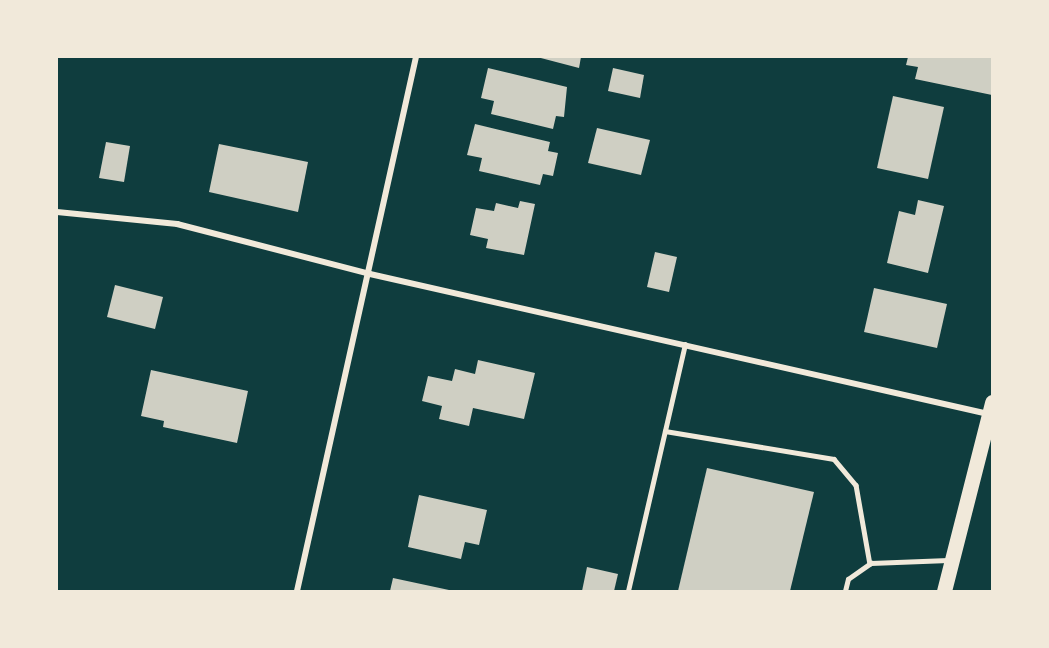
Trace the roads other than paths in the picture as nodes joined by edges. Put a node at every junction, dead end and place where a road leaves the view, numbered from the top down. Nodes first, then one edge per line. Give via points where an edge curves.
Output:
1 (416, 57) edge
2 (57, 212) edge
3 (370, 274) junction
4 (685, 345) junction
5 (990, 408) edge
6 (665, 431) junction
7 (952, 560) junction
8 (870, 564) junction
9 (297, 591) edge
10 (628, 591) edge
11 (845, 591) edge
12 (944, 591) edge

1 - 3 street
2 - 3 street via 177,224
3 - 4 street
3 - 9 street
4 - 5 street
4 - 6 lane
5 - 7 main road
6 - 8 lane via 834,459 856,485
6 - 10 lane
7 - 8 lane
7 - 12 main road
8 - 11 lane via 848,579

